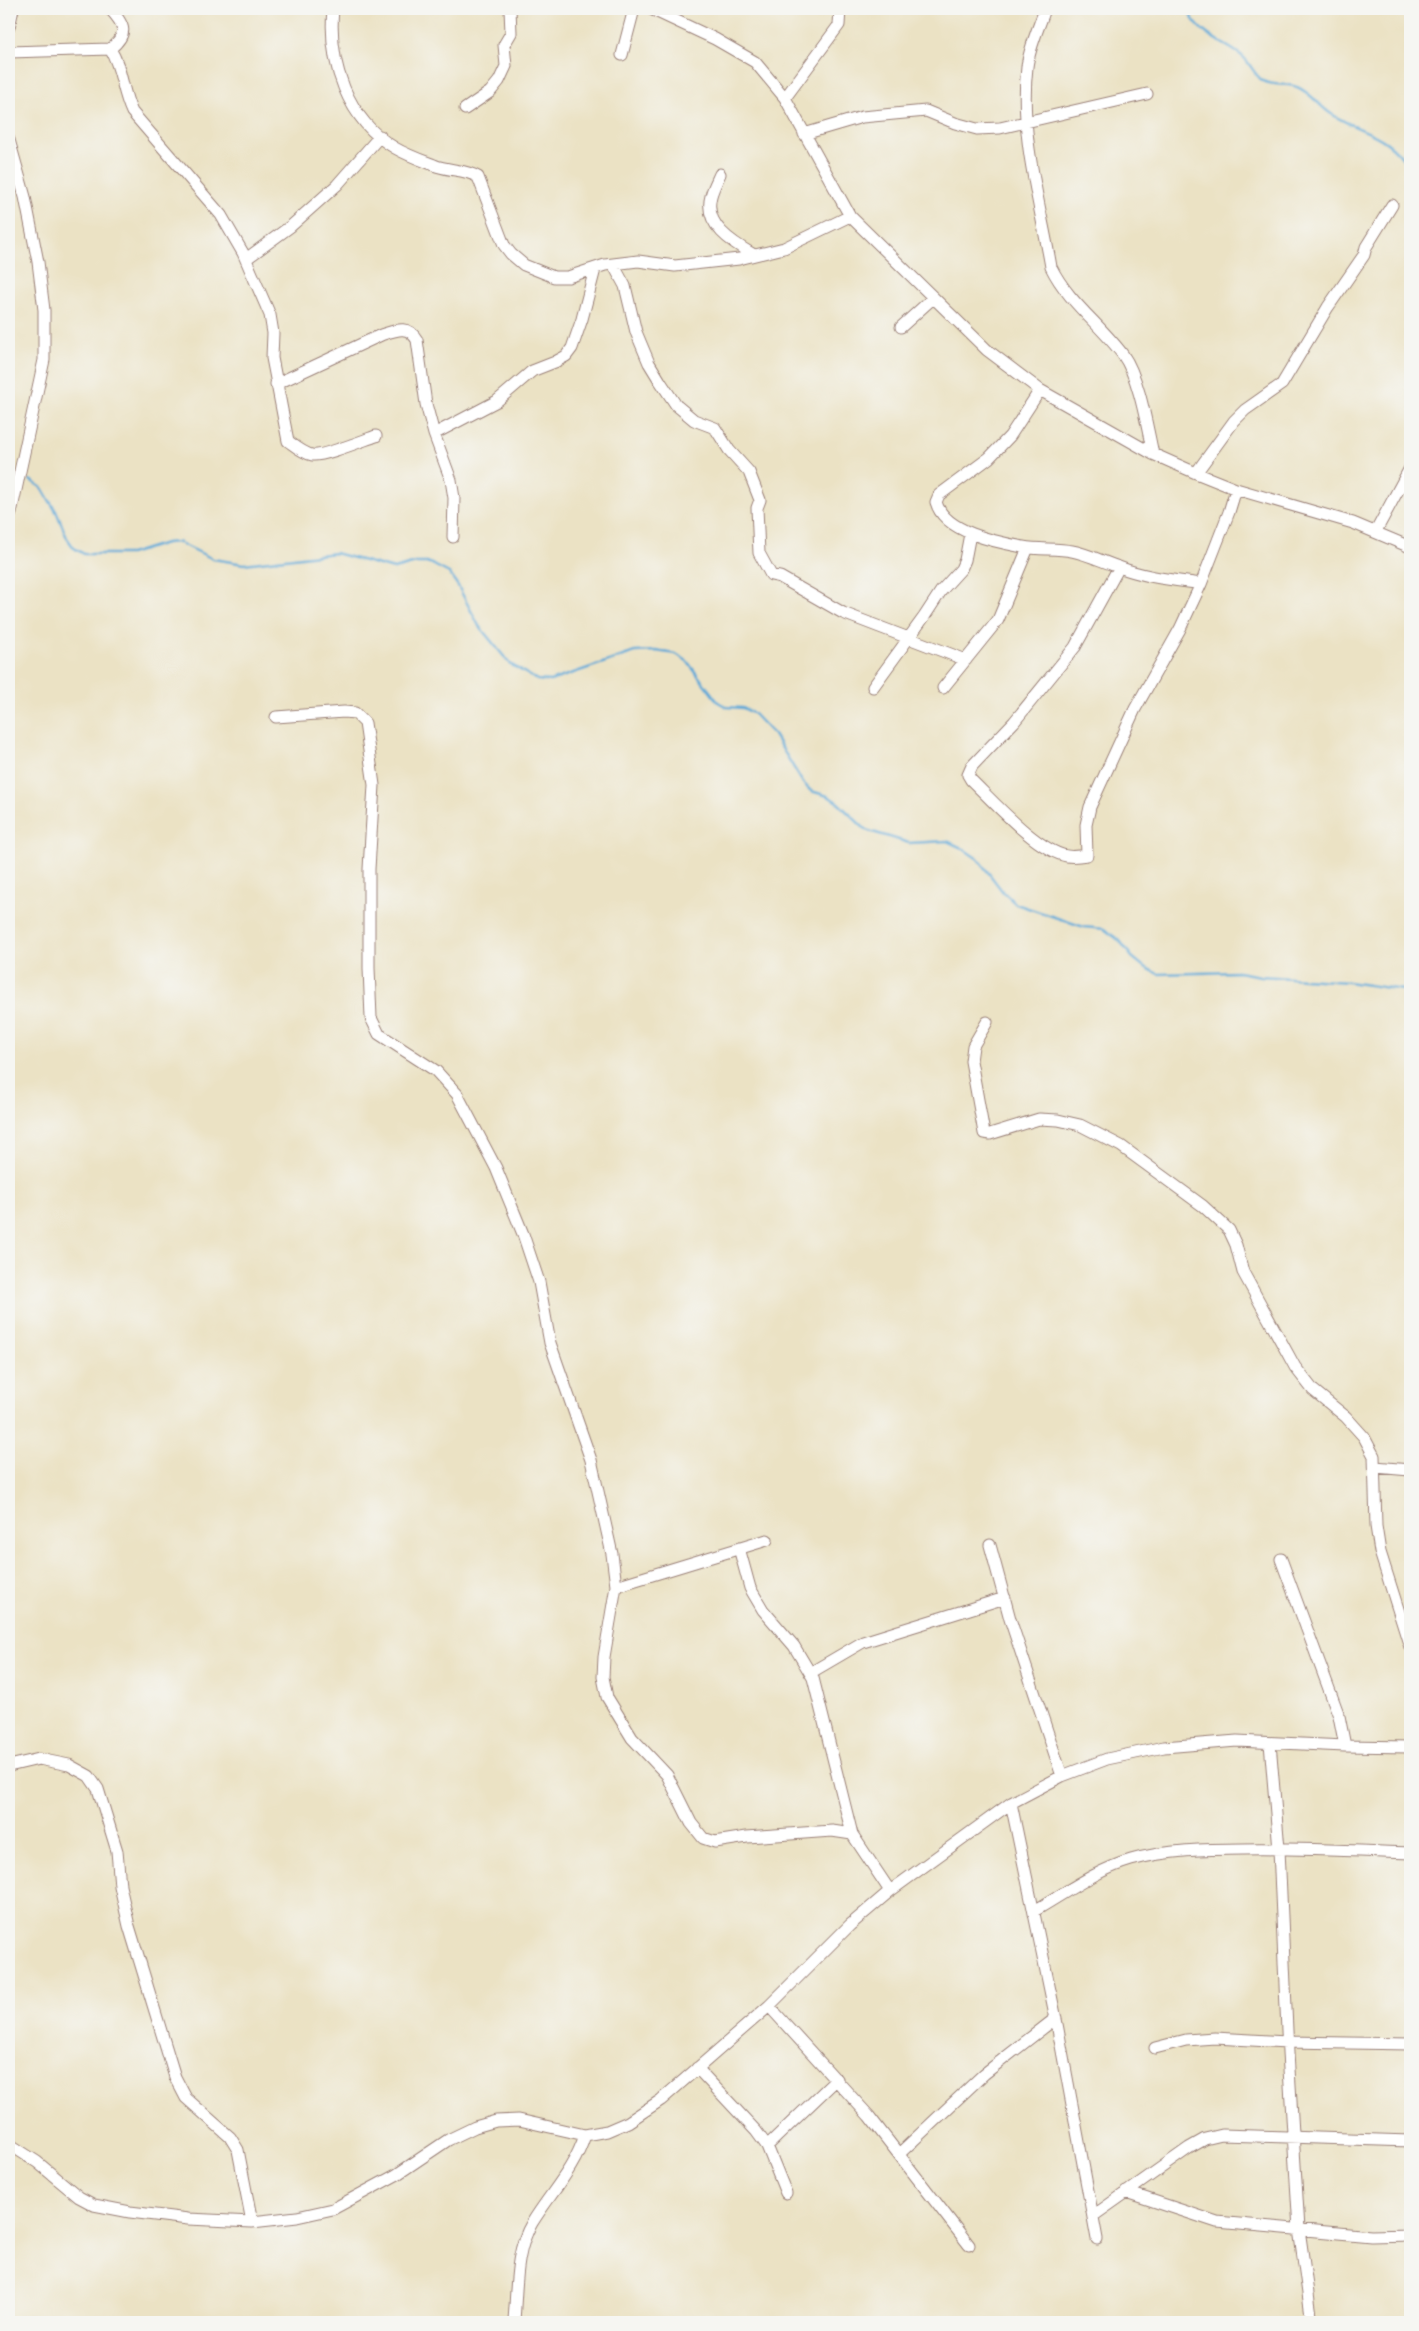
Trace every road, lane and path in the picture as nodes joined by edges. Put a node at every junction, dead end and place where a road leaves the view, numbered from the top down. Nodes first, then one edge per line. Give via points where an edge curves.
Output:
1 (13, 9) edge
2 (110, 9) edge
3 (332, 9) edge
4 (510, 9) edge
5 (634, 9) edge
6 (651, 9) edge
7 (840, 9) edge
8 (1045, 9) edge
9 (630, 24) dead end
10 (9, 27) edge
11 (110, 49) junction
12 (9, 52) edge
13 (1147, 94) dead end
14 (785, 98) junction
15 (465, 109) dead end
16 (1027, 122) junction
17 (804, 134) junction
18 (380, 136) junction
19 (9, 140) edge
20 (720, 174) dead end
21 (1392, 205) dead end
22 (850, 216) junction
23 (754, 256) junction
24 (246, 259) junction
25 (613, 264) junction
26 (595, 270) junction
27 (933, 298) junction
28 (901, 327) dead end
29 (276, 384) junction
30 (1040, 390) junction
31 (434, 434) junction
32 (376, 436) dead end
33 (1153, 454) junction
34 (1410, 468) edge
35 (1196, 473) junction
36 (1236, 489) junction
37 (11, 513) dead end
38 (1376, 532) junction
39 (970, 534) junction
40 (454, 537) dead end
41 (1410, 547) edge
42 (1028, 548) junction
43 (1118, 568) junction
44 (1201, 584) junction
45 (907, 638) junction
46 (966, 660) junction
47 (873, 687) dead end
48 (943, 688) dead end
49 (276, 717) dead end
50 (987, 1022) dead end
51 (1375, 1467) junction
52 (1410, 1470) edge
53 (767, 1540) dead end
54 (990, 1545) dead end
55 (739, 1548) junction
56 (1280, 1559) dead end
57 (616, 1586) junction
58 (1005, 1598) junction
59 (1410, 1647) edge
60 (810, 1673) junction
61 (1270, 1742) junction
62 (1345, 1746) junction
63 (1410, 1747) edge
64 (9, 1766) edge
65 (1062, 1776) junction
66 (1011, 1803) junction
67 (852, 1834) junction
68 (1279, 1849) junction
69 (1410, 1853) edge
70 (890, 1891) junction
71 (1034, 1912) junction
72 (769, 2006) junction
73 (1056, 2018) junction
74 (1287, 2042) junction
75 (1410, 2044) edge
76 (1155, 2048) dead end
77 (697, 2068) junction
78 (837, 2079) junction
79 (585, 2135) junction
80 (1293, 2138) junction
81 (1410, 2141) edge
82 (9, 2144) edge
83 (767, 2146) junction
84 (899, 2154) junction
85 (1126, 2192) junction
86 (786, 2193) dead end
87 (1093, 2216) junction
88 (252, 2222) junction
89 (1299, 2229) junction
90 (1410, 2235) edge
91 (1098, 2239) dead end
92 (969, 2245) dead end
93 (514, 2320) dead end
94 (1312, 2322) edge

1 - 10 street
2 - 11 street via 123,28 121,40
3 - 18 street via 331,31 337,68 350,102
4 - 15 street via 511,33 504,46 506,66 490,92
5 - 9 street via 622,55
6 - 14 street via 755,62
7 - 14 street via 839,25
8 - 16 street via 1027,65
11 - 12 street
11 - 24 street via 132,112 221,215
13 - 16 street
14 - 17 street
16 - 17 street via 977,129 926,111 862,117
16 - 33 street via 1031,164 1051,267 1087,317 1124,356 1131,370
17 - 22 street
18 - 24 street via 337,185 291,226
18 - 26 street via 407,154 442,168 478,177 504,245 524,265 554,277
19 - 37 street via 25,196 44,310 44,360
20 - 23 street via 710,196 711,217 732,243
21 - 35 street via 1282,384 1234,421
22 - 23 street via 784,248
22 - 27 street
23 - 25 street via 693,265 638,261
24 - 29 street via 270,314
25 - 26 street
25 - 45 street via 625,286 636,332 660,381 676,405 694,420 715,428 749,472 760,500 757,508 759,553 771,575 843,613
26 - 31 street via 582,320 566,356 532,371 497,401
27 - 28 street
27 - 30 street via 987,350
29 - 31 street via 382,335 405,329 417,340 426,404
29 - 32 street via 288,441 298,449 313,456
30 - 33 street
30 - 39 street via 1010,436 989,458 939,495 936,502 938,510
31 - 40 street via 451,480
33 - 35 street
34 - 38 street
35 - 36 street
36 - 38 street
36 - 44 street
38 - 41 street
39 - 42 street
39 - 45 street via 961,569
42 - 43 street via 1073,551
42 - 46 street via 998,620
43 - 44 street
43 - 44 street via 1075,647 1014,722 972,766 968,775 1022,829 1067,856 1087,856 1086,825 1090,807 1135,709
45 - 46 street
45 - 47 street
46 - 48 street
49 - 57 street via 344,712 355,713 365,723 374,785 369,869 371,1018 380,1034 436,1071 457,1094 496,1168 539,1282 550,1343 591,1460 604,1510
50 - 51 street via 973,1046 971,1061 984,1133 1039,1120 1080,1125 1122,1146 1202,1206 1228,1230 1244,1272 1295,1367 1313,1390 1364,1436 1374,1456
51 - 52 street
51 - 59 street via 1380,1552
53 - 55 street
54 - 58 street
55 - 57 street
55 - 60 street via 750,1588 762,1610 794,1646
56 - 62 street via 1339,1716
57 - 67 street via 604,1657 603,1677 607,1696 632,1738 667,1775 702,1838 715,1842 832,1831
58 - 60 street via 863,1642
58 - 65 street
60 - 67 street via 819,1696
61 - 62 street
61 - 65 street via 1236,1740 1164,1746 1107,1759
61 - 68 street
62 - 63 street
64 - 88 street via 39,1759 69,1765 89,1776 98,1789 117,1851 120,1886 129,1926 175,2077 186,2098 230,2137 238,2150
65 - 66 street
66 - 70 street
66 - 71 street
67 - 70 street
68 - 69 street
68 - 71 street via 1195,1850 1131,1860 1111,1867
68 - 74 street
70 - 72 street via 850,1925
71 - 73 street
72 - 77 street
72 - 78 street
73 - 84 street via 984,2074
73 - 87 street
74 - 75 street
74 - 76 street via 1215,2038 1186,2040
74 - 80 street
77 - 79 street via 661,2100 628,2122 607,2131
77 - 83 street
78 - 83 street
78 - 84 street
79 - 88 street via 519,2120 496,2121 448,2140 396,2175 333,2209
79 - 93 street via 579,2155 532,2223 522,2245
80 - 81 street
80 - 85 street via 1222,2135 1206,2139
80 - 89 street
82 - 88 street via 94,2205 130,2212
83 - 86 street
84 - 92 street
85 - 87 street
85 - 89 street via 1217,2222
87 - 91 street
89 - 90 street via 1371,2236
89 - 94 street

